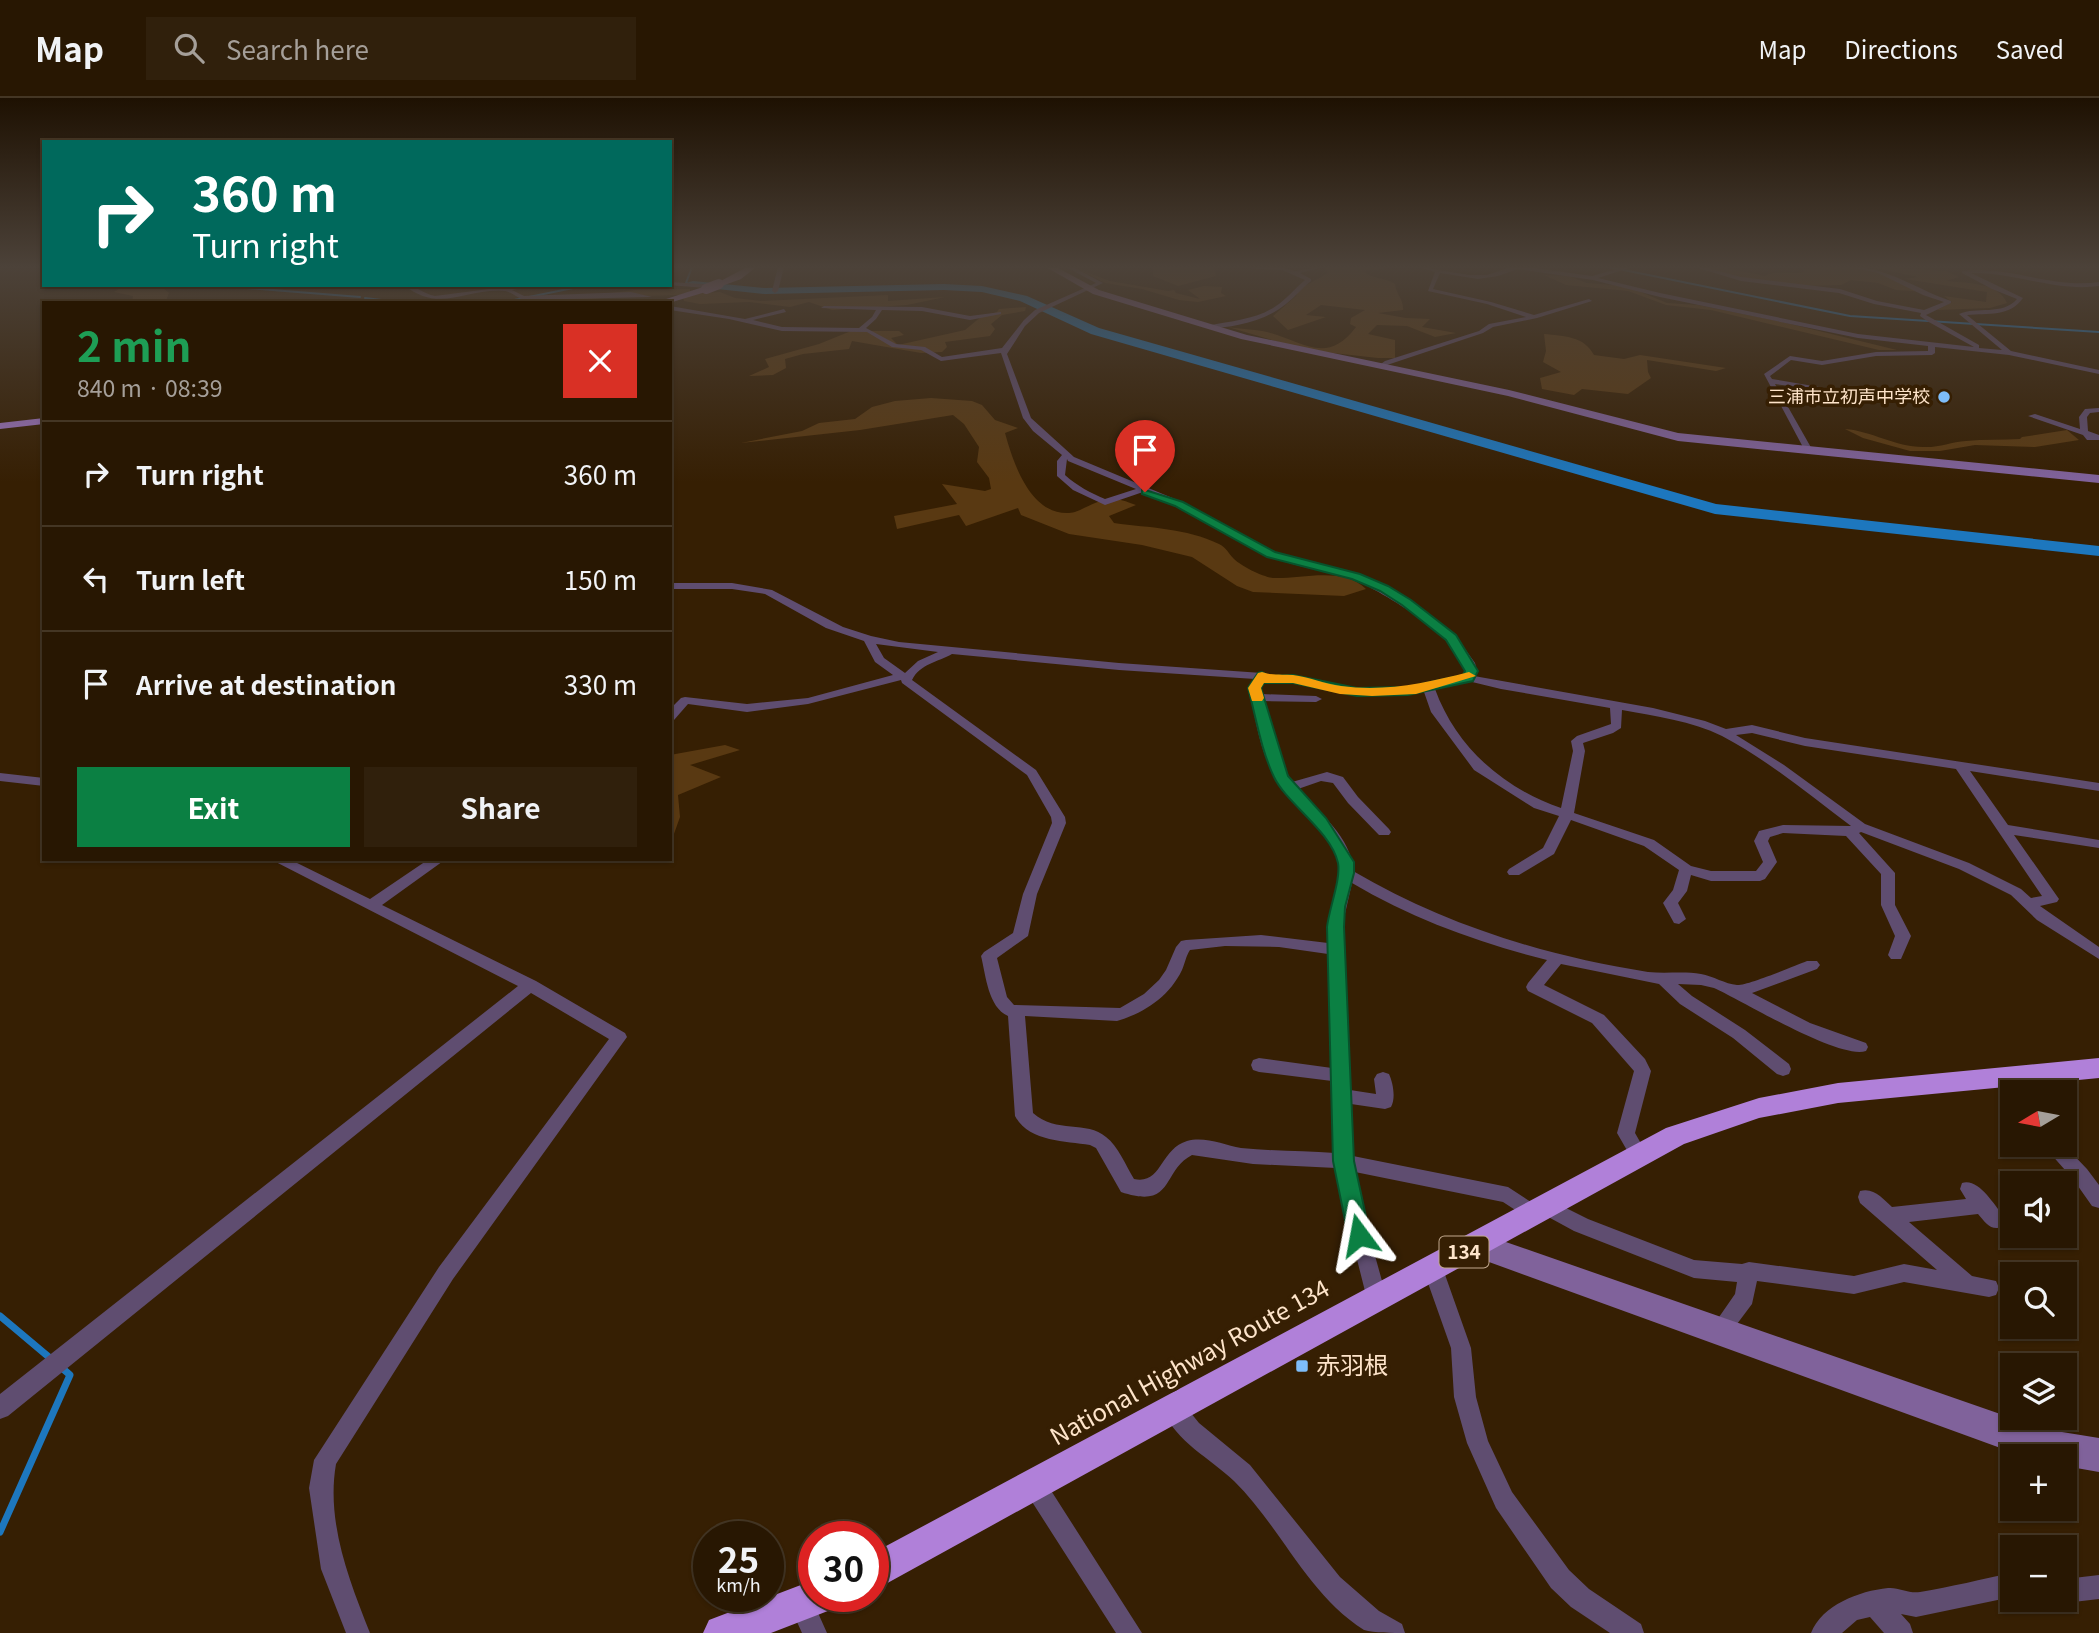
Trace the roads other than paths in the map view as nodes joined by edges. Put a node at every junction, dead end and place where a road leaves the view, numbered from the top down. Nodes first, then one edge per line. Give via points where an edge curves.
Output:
1 (882, 339) edge
2 (1014, 339) edge
3 (1252, 339) edge
4 (1460, 339) edge
5 (1882, 339) edge
6 (1961, 339) edge
7 (1990, 339) edge
8 (1931, 344) junction
9 (1005, 351) junction
10 (2006, 353) junction
11 (1380, 367) junction
12 (2099, 372) edge
13 (1770, 381) junction
14 (1815, 387) dead end
15 (2099, 410) edge
16 (2032, 416) dead end
17 (42, 421) edge
18 (0, 426) edge
19 (2088, 435) junction
20 (2099, 438) edge
21 (2099, 446) edge
22 (1809, 451) junction
23 (1066, 455) junction
24 (2099, 479) edge
25 (1141, 490) junction
26 (672, 586) edge
27 (869, 640) junction
28 (957, 650) junction
29 (1229, 672) junction
30 (1262, 676) junction
31 (904, 677) junction
32 (1468, 678) junction
33 (1428, 687) junction
34 (1255, 692) junction
35 (1316, 699) dead end
36 (1616, 706) junction
37 (672, 714) edge
38 (1725, 733) junction
39 (1960, 766) junction
40 (0, 777) edge
41 (42, 782) edge
42 (1291, 787) junction
43 (2099, 787) edge
44 (1567, 814) junction
45 (1855, 829) junction
46 (2005, 829) junction
47 (1384, 832) dead end
48 (2099, 844) edge
49 (281, 861) edge
50 (436, 861) edge
51 (1686, 869) junction
52 (1514, 872) dead end
53 (1346, 873) junction
54 (2028, 903) junction
55 (372, 905) junction
56 (1679, 919) dead end
57 (1336, 950) junction
58 (2099, 954) edge
59 (1896, 955) dead end
60 (1557, 959) junction
61 (1812, 965) dead end
62 (1665, 981) junction
63 (530, 985) junction
64 (1737, 992) junction
65 (1016, 1010) junction
66 (1860, 1046) dead end
67 (1259, 1065) dead end
68 (2099, 1068) edge
69 (1783, 1069) dead end
70 (1339, 1075) junction
71 (1383, 1079) dead end
72 (1340, 1096) junction
73 (1638, 1154) junction
74 (2064, 1157) edge
75 (1344, 1162) junction
76 (1969, 1189) dead end
77 (1867, 1197) dead end
78 (2099, 1200) edge
79 (1983, 1205) junction
80 (1539, 1210) junction
81 (1890, 1216) junction
82 (1996, 1221) dead end
83 (1477, 1245) junction
84 (1433, 1269) junction
85 (1748, 1274) junction
86 (1965, 1282) junction
87 (1989, 1288) dead end
88 (1377, 1299) junction
89 (1718, 1333) junction
90 (0, 1408) edge
91 (1174, 1410) junction
92 (2099, 1455) edge
93 (1035, 1486) junction
94 (889, 1564) edge
95 (2099, 1587) edge
96 (2000, 1588) edge
97 (2077, 1590) edge
98 (1875, 1604) junction
99 (808, 1612) edge
100 (358, 1633) edge
101 (722, 1633) edge
102 (1130, 1633) edge
103 (1393, 1633) edge
104 (1632, 1633) edge
105 (1823, 1633) edge
106 (1901, 1633) edge

1 - 9 street via 894,346 926,349 941,359
2 - 9 street
3 - 11 street
4 - 11 street
5 - 8 street
6 - 10 street
7 - 10 street
8 - 10 street
8 - 13 street via 1931,352 1876,354 1822,363 1790,358 1766,375
9 - 23 street via 1027,418
10 - 12 street
11 - 22 street via 1508,393 1678,437
13 - 14 street
13 - 22 street
15 - 19 street via 2083,417 2081,424
16 - 19 street
17 - 18 main road
19 - 20 street
19 - 21 street
22 - 24 street
23 - 25 street
23 - 25 street via 1061,476 1090,496 1105,502
25 - 32 street via 1179,504 1271,554 1384,589 1451,637 1469,663
26 - 27 street via 764,591 822,622
27 - 28 street
27 - 31 street via 880,660
28 - 29 street via 1170,671
28 - 31 street via 934,656
29 - 30 street
29 - 34 street
30 - 33 street via 1357,692
30 - 34 street
31 - 37 street via 824,697 747,708 685,700
31 - 65 street via 1032,773 1058,817 1020,936 989,956 1000,999 1010,1011
32 - 33 street
32 - 36 street
33 - 44 street via 1437,712 1478,766 1539,804
34 - 35 street
34 - 42 street via 1276,766
36 - 38 street
36 - 44 street via 1617,724 1612,730 1577,741
38 - 39 street via 1752,729 1805,742
38 - 45 street via 1780,768
39 - 43 street
39 - 46 street
40 - 41 street
42 - 47 street via 1319,777 1338,780
42 - 53 street via 1337,844
44 - 51 street via 1649,843
44 - 52 street via 1549,851
45 - 51 street via 1783,829 1764,834 1761,841 1770,862 1760,876 1711,876
45 - 54 street via 1984,875
45 - 59 street via 1888,873 1888,905 1903,936
46 - 48 street
46 - 54 street via 2052,899
49 - 55 street
50 - 55 street
51 - 56 street via 1680,891 1670,903
53 - 57 street via 1337,907
53 - 60 street via 1380,895 1482,937
54 - 58 street
55 - 63 street
57 - 65 street via 1243,938 1186,945 1166,982 1128,1013
57 - 70 street
60 - 62 street
60 - 73 street via 1534,987 1598,1019 1643,1071 1626,1133
61 - 64 street
62 - 64 street via 1694,978
62 - 69 street
63 - 90 street
63 - 100 street via 619,1037 446,1273 325,1460 320,1488 332,1569
64 - 66 street via 1817,1033
65 - 75 street via 1024,1116 1049,1132 1094,1138 1128,1186 1159,1185 1187,1148
67 - 70 street
68 - 73 highway, National Highway Route 134 / 134 via 1877,1087 1802,1099 1714,1121
70 - 72 street
71 - 72 street via 1385,1101
72 - 75 street
73 - 80 highway, National Highway Route 134 / 134
74 - 78 street
75 - 80 street via 1508,1195
75 - 88 street
76 - 79 street
77 - 81 street
79 - 81 street
79 - 82 street
80 - 83 highway, National Highway Route 134 / 134
80 - 85 street via 1694,1269
81 - 86 street
83 - 84 highway, National Highway Route 134 / 134
83 - 89 street
84 - 88 highway, National Highway Route 134 / 134
84 - 104 street via 1461,1348 1465,1397 1478,1443 1504,1500 1560,1579
85 - 86 street via 1854,1285 1904,1273
85 - 89 street via 1745,1297
86 - 87 street
88 - 91 highway, National Highway Route 134 / 134
89 - 92 street via 2006,1433
91 - 93 highway, National Highway Route 134 / 134
91 - 103 street via 1185,1428 1250,1481 1318,1572 1346,1601
93 - 94 highway, National Highway Route 134 / 134
93 - 102 street
95 - 97 street
96 - 98 street via 1916,1605 1890,1600
98 - 105 street via 1851,1609
98 - 106 street
99 - 101 highway

